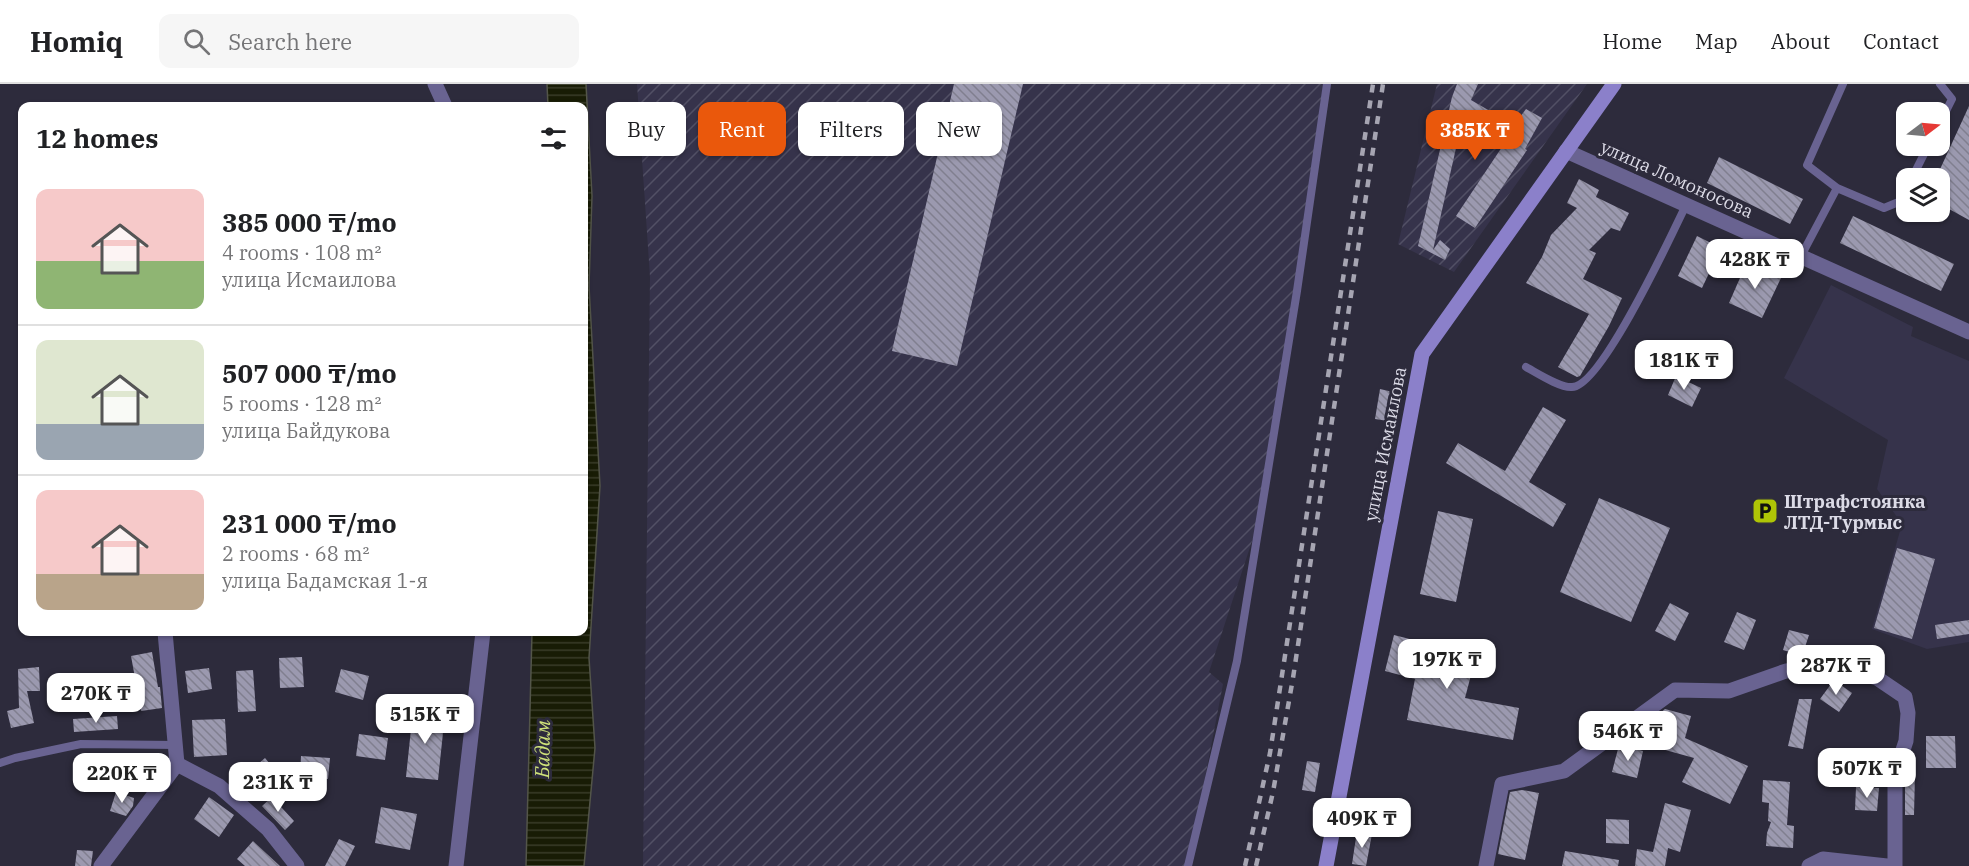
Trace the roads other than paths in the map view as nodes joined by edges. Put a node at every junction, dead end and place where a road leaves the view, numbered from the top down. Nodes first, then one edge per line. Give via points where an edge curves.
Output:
1 (435, 84) edge
2 (1327, 84) edge
3 (1614, 84) edge
4 (1843, 84) edge
5 (1940, 84) edge
6 (443, 102) edge
7 (1950, 103) edge
8 (1566, 151) junction
9 (1837, 188) junction
10 (1896, 203) edge
11 (1686, 205) junction
12 (1801, 256) junction
13 (1969, 332) edge
14 (1526, 367) dead end
15 (165, 636) edge
16 (483, 636) edge
17 (177, 745) junction
18 (0, 763) edge
19 (177, 764) junction
20 (101, 866) edge
21 (297, 866) edge
22 (456, 866) edge
23 (1188, 866) edge
24 (1326, 866) edge
25 (1486, 866) edge
26 (1809, 866) edge
27 (1887, 866) edge
28 (1895, 866) edge

1 - 6 street
2 - 23 lane via 1237,661
3 - 8 main road, улица Исмаилова
4 - 9 lane via 1807,165
5 - 7 lane via 1952,99
8 - 11 street, улица Ломоносова
8 - 24 main road, улица Исмаилова via 1422,354
9 - 10 lane via 1884,208
9 - 12 lane
11 - 12 street, улица Ломоносова
11 - 14 lane via 1626,322 1588,379 1572,388
12 - 13 street, улица Ломоносова
15 - 17 street
16 - 22 street
17 - 18 lane via 81,744
17 - 19 street
19 - 20 street
19 - 21 street via 219,786 268,829
25 - 28 street via 1502,784 1564,771 1675,690 1729,691 1786,671 1836,666 1877,678 1905,697 1906,741 1895,774
26 - 27 street via 1823,859

